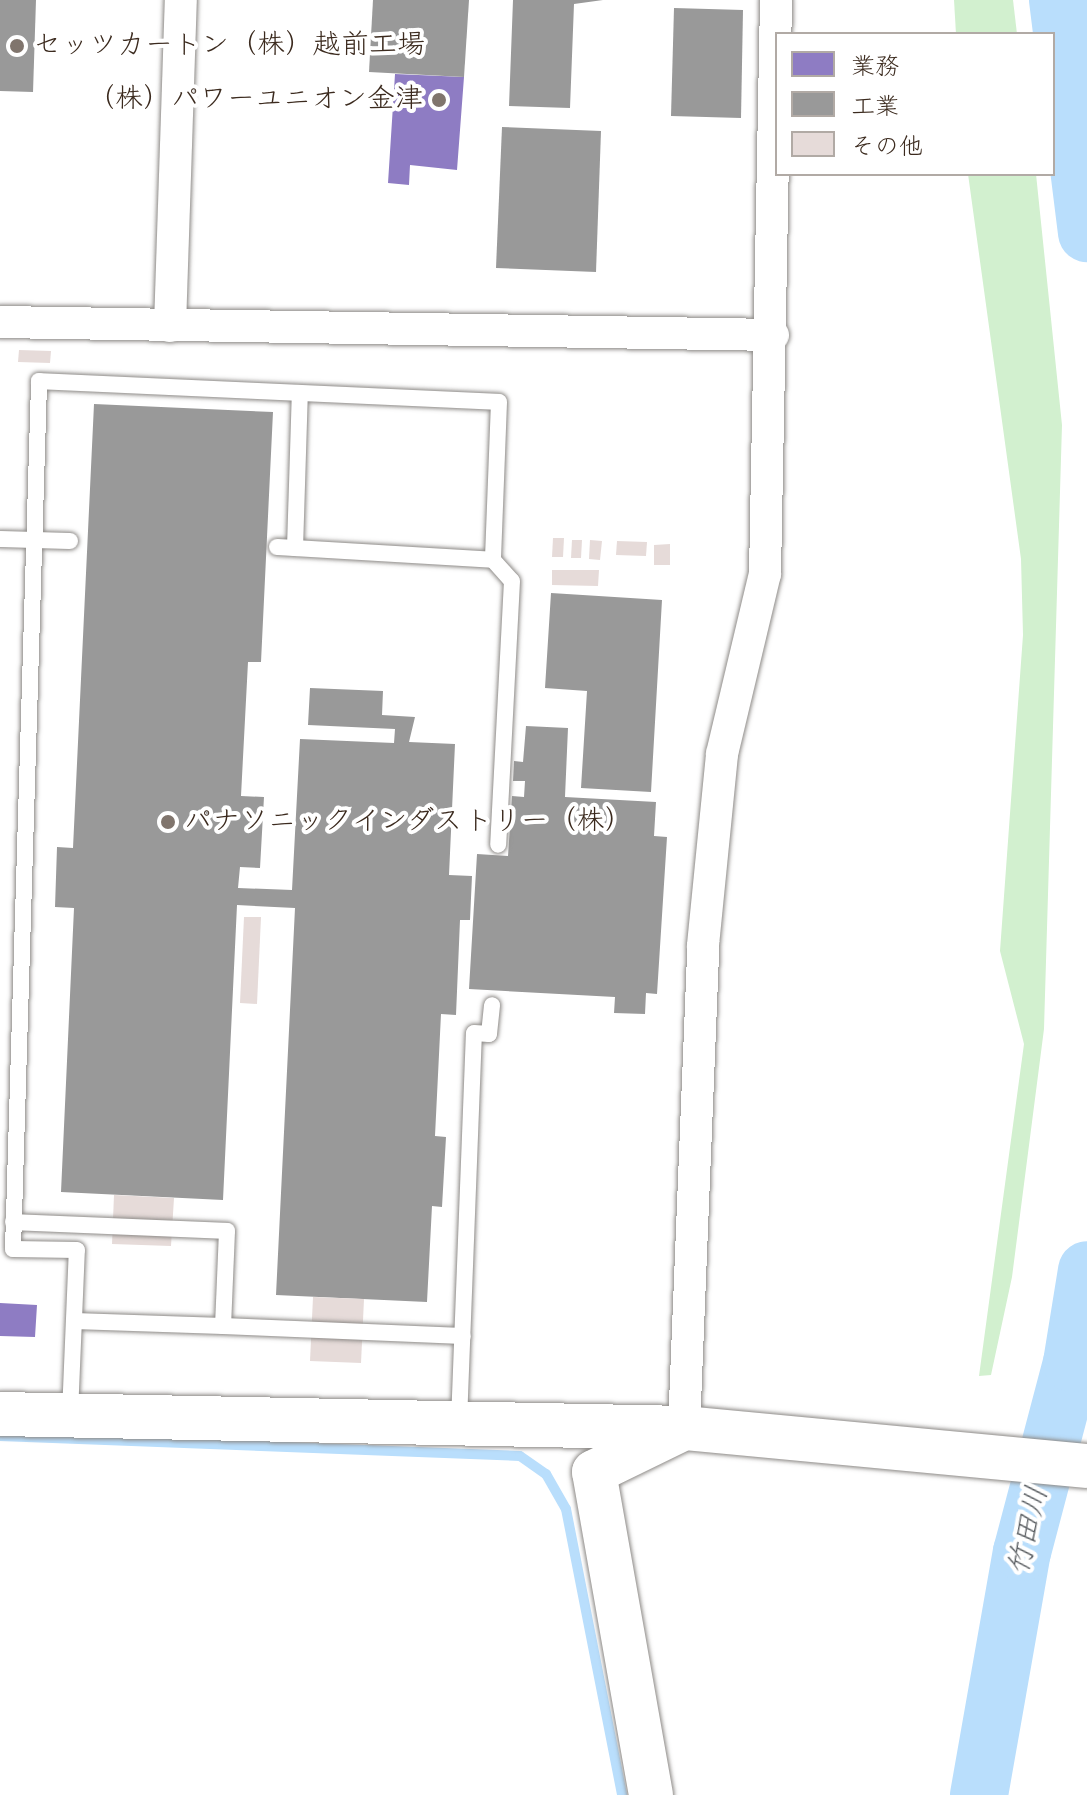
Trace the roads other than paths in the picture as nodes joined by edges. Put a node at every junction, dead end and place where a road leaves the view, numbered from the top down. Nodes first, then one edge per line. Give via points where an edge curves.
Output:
1 (181, 0) edge
2 (776, 0) edge
3 (776, 32) edge
4 (775, 112) edge
5 (0, 322) edge
6 (170, 326) junction
7 (773, 335) junction
8 (300, 393) junction
9 (0, 539) edge
10 (34, 540) junction
11 (70, 541) dead end
12 (277, 547) dead end
13 (295, 548) junction
14 (493, 560) junction
15 (498, 845) dead end
16 (492, 1005) dead end
17 (13, 1222) junction
18 (74, 1321) junction
19 (223, 1326) junction
20 (463, 1336) junction
21 (0, 1414) edge
22 (70, 1416) junction
23 (459, 1424) junction
24 (684, 1428) junction
25 (1087, 1466) edge
26 (651, 1795) edge

1 - 6 street
2 - 3 street
4 - 7 street
5 - 6 street
6 - 7 street
7 - 24 street via 765,574 722,754 703,945
8 - 10 lane via 39,381
8 - 13 lane
8 - 14 lane via 499,402
9 - 10 lane
10 - 11 lane
10 - 17 lane
12 - 13 lane
13 - 14 lane
14 - 15 lane via 512,581
16 - 20 lane via 489,1034 474,1033
17 - 18 lane via 13,1249 77,1250
17 - 19 lane via 227,1231
18 - 19 lane
18 - 22 lane
19 - 20 lane
20 - 23 lane
21 - 22 street
22 - 23 street
23 - 24 street
24 - 25 street
24 - 26 street via 594,1472

